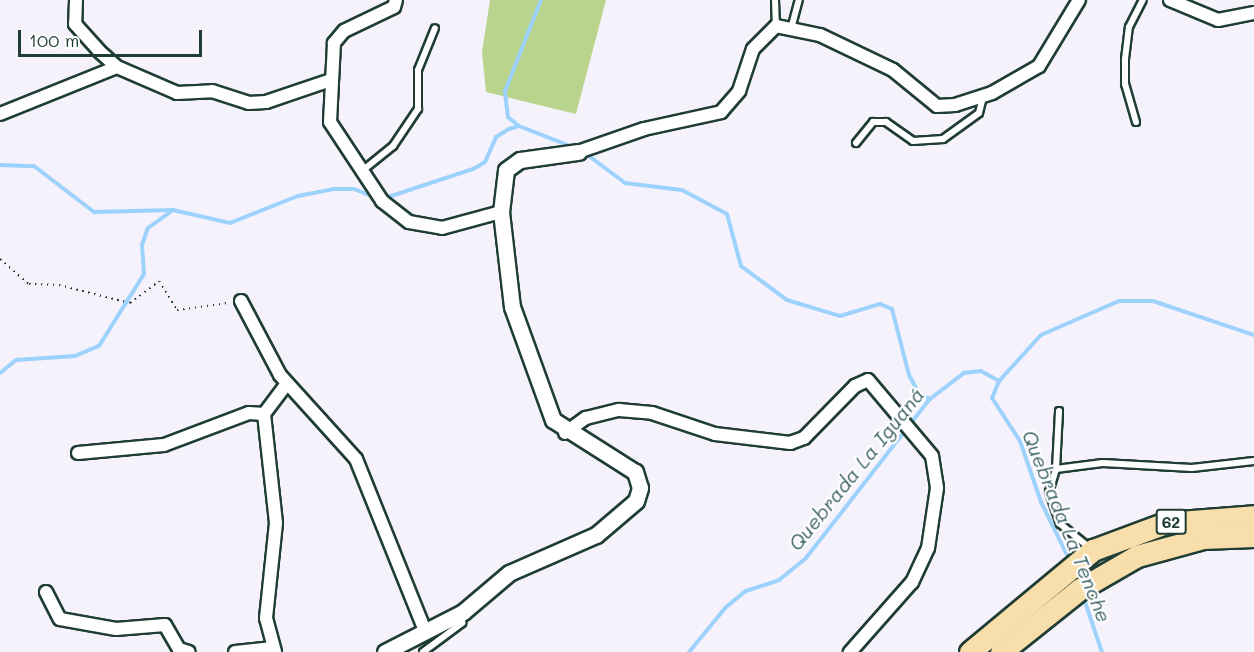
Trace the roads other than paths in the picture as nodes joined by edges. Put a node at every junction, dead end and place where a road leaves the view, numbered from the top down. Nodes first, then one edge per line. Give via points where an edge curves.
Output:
1 (76, 0) edge
2 (396, 0) edge
3 (775, 0) edge
4 (799, 0) edge
5 (1079, 0) edge
6 (1143, 0) edge
7 (1170, 0) edge
8 (1254, 13) edge
9 (776, 26) junction
10 (435, 28) dead end
11 (791, 30) junction
12 (117, 67) junction
13 (328, 81) junction
14 (983, 96) junction
15 (0, 114) edge
16 (1136, 122) dead end
17 (856, 142) dead end
18 (582, 151) joint
19 (362, 172) junction
20 (501, 212) junction
21 (241, 301) road end
22 (287, 384) junction
23 (1059, 411) dead end
24 (264, 414) junction
25 (565, 432) junction
26 (78, 453) dead end
27 (1254, 461) edge
28 (1056, 469) junction
29 (1254, 516) edge
30 (1254, 536) edge
31 (1093, 550) junction
32 (46, 592) dead end
33 (463, 612) junction
34 (425, 631) junction
35 (1005, 649) edge
36 (274, 650) edge
37 (189, 652) edge
38 (236, 652) edge
39 (385, 652) edge
40 (423, 652) edge
41 (849, 652) edge
42 (970, 652) edge

1 - 12 street via 75,24
2 - 13 street via 394,7 344,31 334,43
3 - 9 lane
4 - 11 lane
5 - 14 street via 1039,66
6 - 16 lane via 1129,27 1125,59 1125,84
7 - 8 street via 1218,20
9 - 11 street
9 - 18 street via 753,49 739,91 721,112 644,129
10 - 19 lane via 418,70 418,109 393,146
11 - 14 street via 820,35 892,70 937,106
12 - 13 street via 177,93 212,91 249,103
12 - 15 street
13 - 19 street via 330,122
14 - 17 lane via 979,113 944,139 913,141 886,122 873,122
18 - 20 street via 520,160 506,170
19 - 20 street via 395,214 425,228
20 - 25 street via 512,307 538,392
21 - 22 street
22 - 24 street
22 - 34 street via 356,459
23 - 28 lane
24 - 26 street via 249,413 164,445
24 - 36 street via 276,523 266,618
25 - 33 street via 635,472 640,488 636,501 596,535 509,573
25 - 41 street via 586,418 619,410 652,413 715,434 790,443 804,438 861,381 873,384 937,467 928,548 912,582
27 - 28 lane via 1192,468 1103,463
28 - 31 lane via 1049,492 1060,524
29 - 31 highway, 62 via 1166,523
30 - 35 highway, 62 via 1170,546 1106,571
31 - 42 highway, 62
32 - 37 street via 60,619 116,629 165,625 179,648
33 - 34 street
33 - 40 lane via 462,623
34 - 39 street
36 - 38 street

